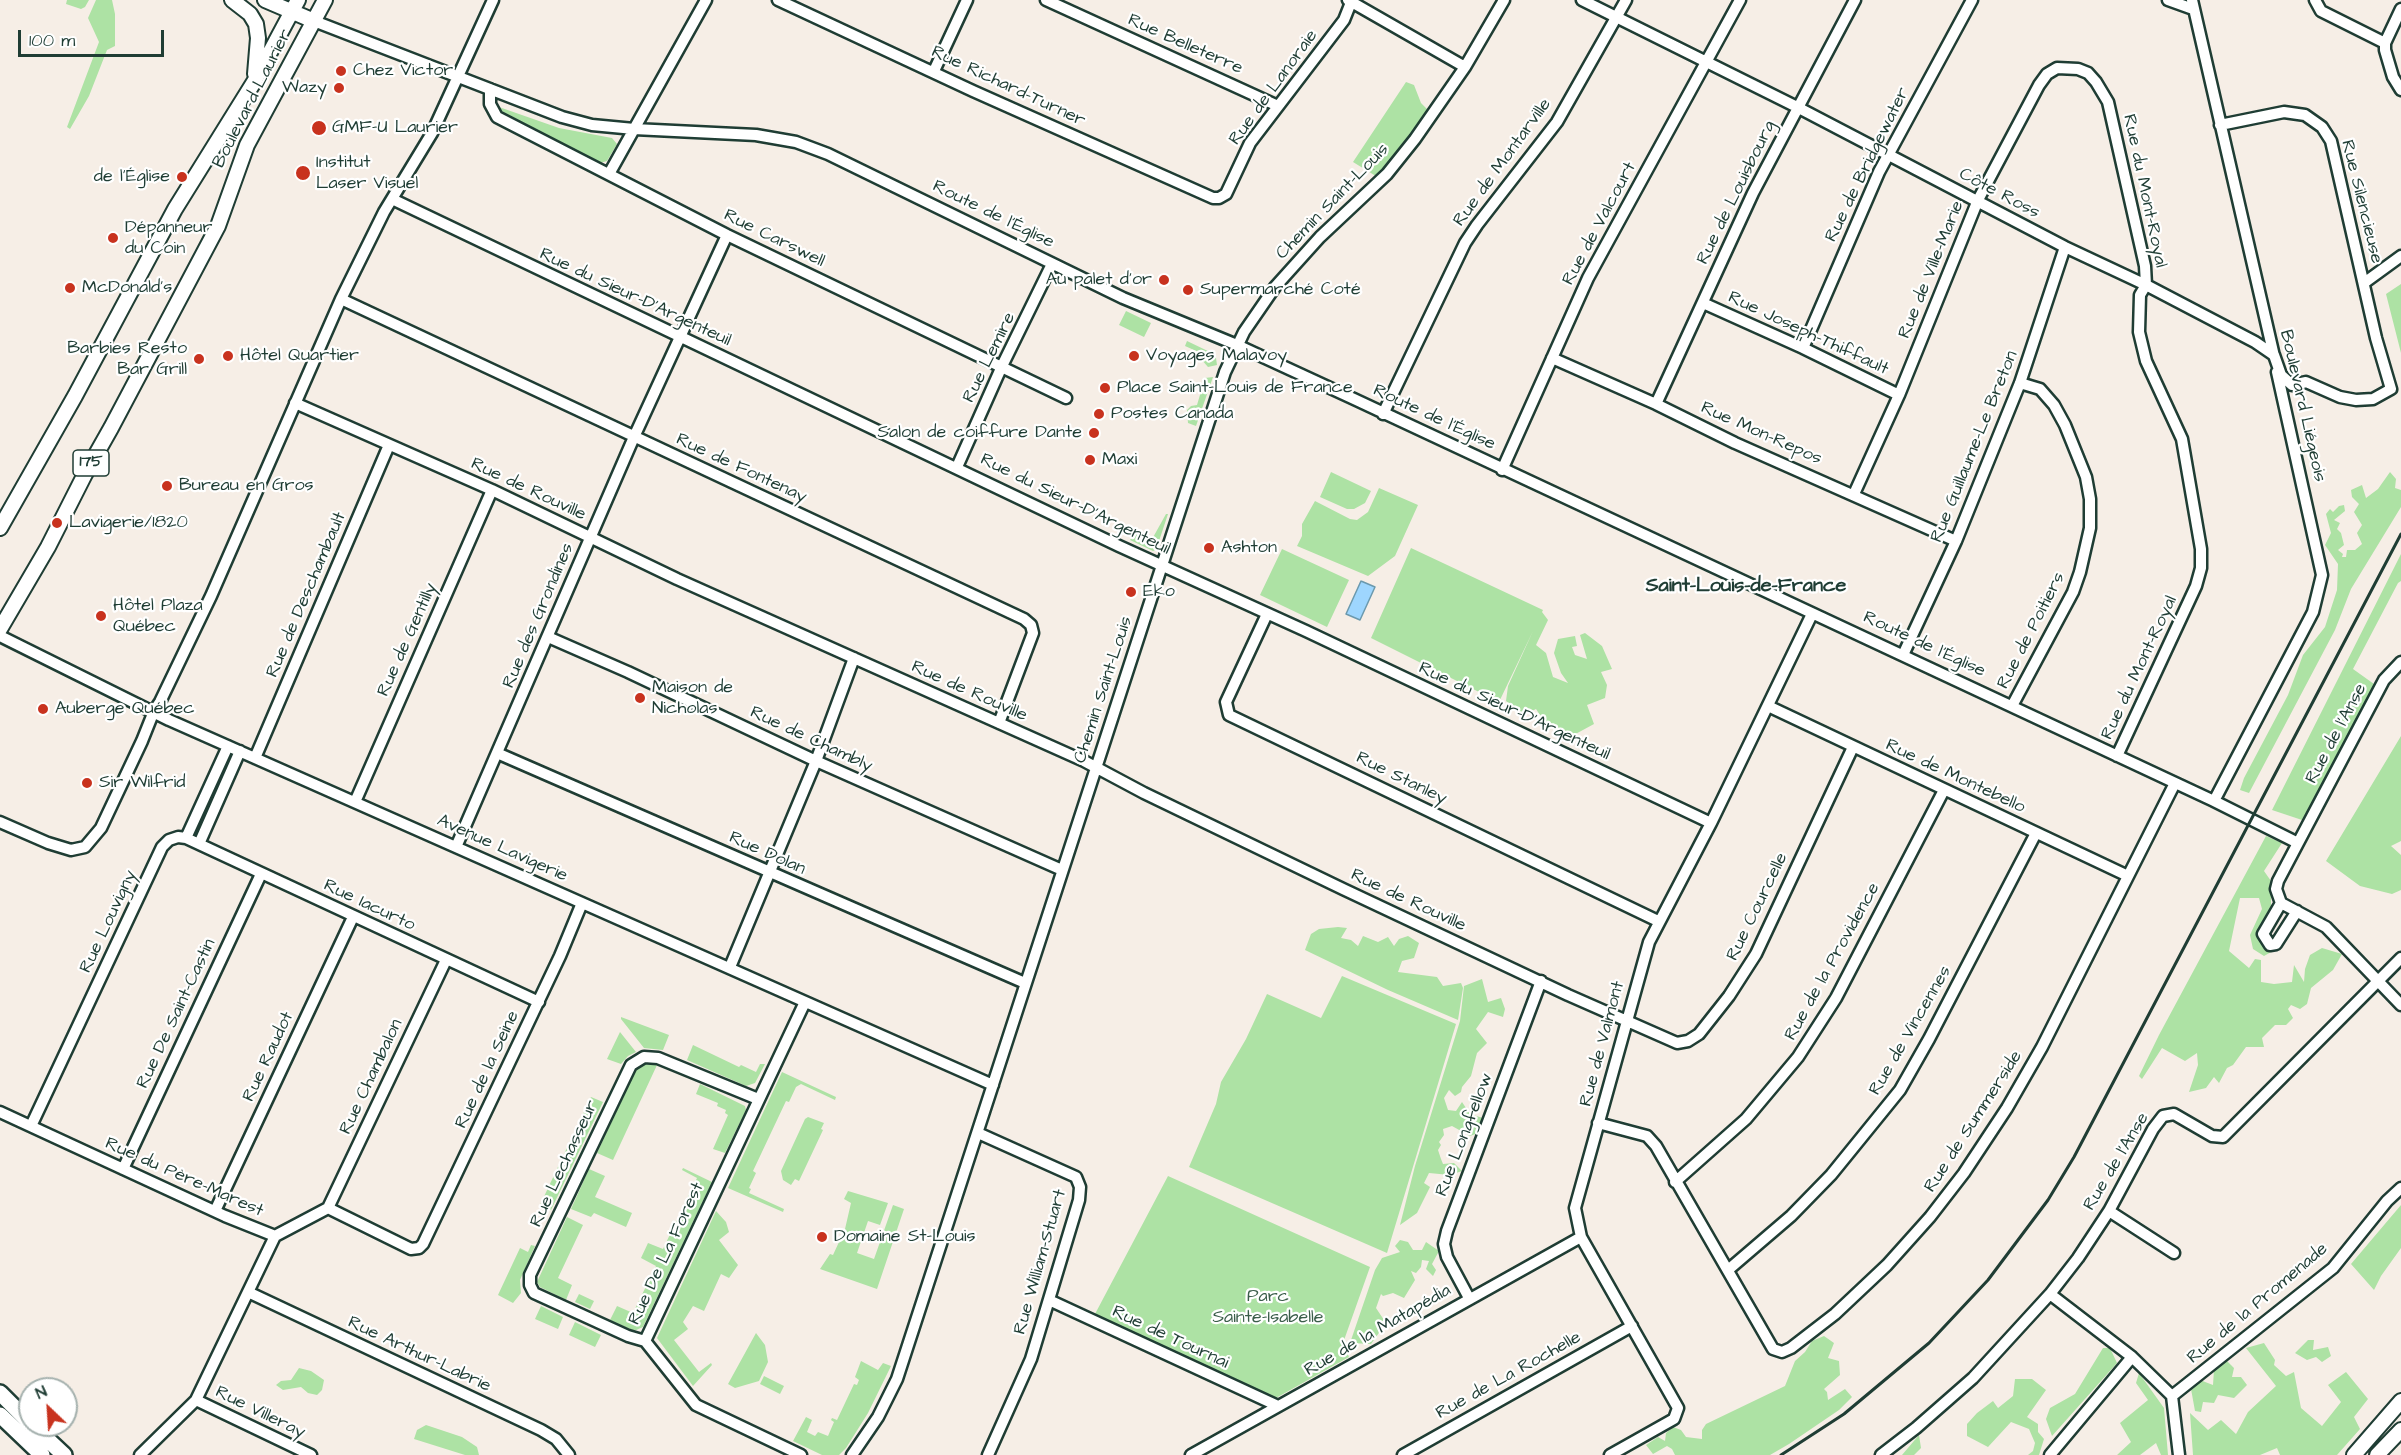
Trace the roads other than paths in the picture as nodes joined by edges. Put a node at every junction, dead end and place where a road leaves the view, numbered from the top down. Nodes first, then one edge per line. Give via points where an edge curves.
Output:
1 (232, 0) edge
2 (265, 0) edge
3 (325, 0) edge
4 (493, 0) edge
5 (706, 0) edge
6 (778, 0) edge
7 (967, 0) edge
8 (1046, 0) edge
9 (1351, 0) edge
10 (1504, 0) edge
11 (1582, 0) edge
12 (1626, 0) edge
13 (1740, 0) edge
14 (1855, 0) edge
15 (1972, 0) edge
16 (2168, 0) edge
17 (2315, 0) edge
18 (2192, 4) edge
19 (295, 5) edge
20 (2401, 9) edge
21 (1616, 19) junction
22 (314, 21) junction
23 (2385, 43) junction
24 (1706, 62) junction
25 (1465, 67) junction
26 (2057, 68) joint
27 (934, 71) junction
28 (458, 78) junction
29 (254, 82) junction
30 (490, 89) junction
31 (2401, 90) edge
32 (1278, 105) junction
33 (1797, 107) junction
34 (2220, 125) junction
35 (634, 129) junction
36 (1887, 154) junction
37 (609, 174) junction
38 (1226, 195) joint
39 (392, 199) junction
40 (1978, 200) junction
41 (727, 235) junction
42 (2065, 247) junction
43 (2401, 256) edge
44 (1052, 264) junction
45 (2364, 283) junction
46 (2146, 285) junction
47 (342, 299) junction
48 (1703, 303) junction
49 (680, 337) junction
50 (1237, 345) junction
51 (1803, 348) junction
52 (2274, 355) junction
53 (1552, 358) junction
54 (1002, 366) junction
55 (2020, 383) junction
56 (2391, 389) joint
57 (1899, 395) junction
58 (1066, 398) dead end
59 (295, 403) junction
60 (1656, 404) junction
61 (1383, 414) junction
62 (634, 437) junction
63 (389, 446) junction
64 (957, 467) junction
65 (1502, 470) junction
66 (492, 490) junction
67 (1854, 494) junction
68 (0, 528) edge
69 (591, 538) junction
70 (1956, 540) junction
71 (1162, 565) junction
72 (1267, 614) junction
73 (1812, 614) junction
74 (0, 629) edge
75 (0, 636) edge
76 (548, 637) junction
77 (1903, 655) junction
78 (854, 658) junction
79 (2401, 662) edge
80 (1768, 706) junction
81 (2012, 706) junction
82 (154, 711) junction
83 (999, 723) junction
84 (228, 746) junction
85 (1853, 747) junction
86 (240, 751) junction
87 (497, 753) junction
88 (2117, 756) junction
89 (255, 758) junction
90 (816, 761) junction
91 (1096, 767) junction
92 (2175, 783) junction
93 (1944, 790) junction
94 (2214, 801) junction
95 (355, 802) junction
96 (0, 822) edge
97 (1711, 823) junction
98 (2036, 833) junction
99 (186, 838) junction
100 (2298, 843) junction
101 (199, 844) junction
102 (456, 847) junction
103 (1062, 870) junction
104 (769, 872) junction
105 (261, 874) junction
106 (2128, 876) junction
107 (582, 903) junction
108 (2281, 903) junction
109 (2296, 911) junction
110 (353, 917) junction
111 (1658, 921) junction
112 (2401, 958) edge
113 (446, 960) junction
114 (730, 967) junction
115 (1541, 981) junction
116 (2378, 982) junction
117 (1025, 983) junction
118 (538, 1002) junction
119 (805, 1002) junction
120 (2401, 1005) edge
121 (1626, 1019) junction
122 (993, 1085) junction
123 (758, 1100) junction
124 (0, 1112) edge
125 (1598, 1123) junction
126 (31, 1126) junction
127 (978, 1133) junction
128 (123, 1169) junction
129 (1676, 1182) junction
130 (2401, 1188) edge
131 (328, 1208) junction
132 (215, 1211) junction
133 (2109, 1211) junction
134 (275, 1236) junction
135 (1581, 1237) junction
136 (2174, 1253) dead end
137 (1728, 1270) junction
138 (248, 1292) junction
139 (2050, 1294) junction
140 (1469, 1298) junction
141 (1049, 1300) junction
142 (1632, 1326) junction
143 (645, 1341) junction
144 (2132, 1357) junction
145 (0, 1393) edge
146 (2172, 1396) junction
147 (196, 1400) junction
148 (2401, 1401) edge
149 (1278, 1406) junction
150 (18, 1411) edge
151 (0, 1415) edge
152 (2401, 1430) edge
153 (45, 1437) edge
154 (42, 1455) edge
155 (64, 1455) edge
156 (140, 1455) edge
157 (311, 1455) edge
158 (569, 1455) edge
159 (801, 1455) edge
160 (852, 1455) edge
161 (988, 1455) edge
162 (1191, 1455) edge
163 (1403, 1455) edge
164 (1610, 1455) edge
165 (1881, 1455) edge
166 (2050, 1455) edge
167 (2180, 1455) edge
168 (2354, 1455) edge
169 (2377, 1455) edge

1 - 29 main road via 256,24
2 - 19 main road, Route de l'Église
3 - 22 main road, Boulevard Laurier / 175
4 - 28 street
5 - 35 street
6 - 27 street, Rue Richard-Turner
7 - 27 street
8 - 32 street, Rue Belleterre
9 - 25 street
9 - 32 street, Rue de Lanoraie via 1344,20
10 - 25 street, Chemin Saint-Louis
11 - 21 street, Côte Ross
12 - 21 street, Rue de Montarville
13 - 24 street, Rue de Valcourt
14 - 33 street, Rue de Louisbourg
15 - 36 street, Rue de Bridgewater
16 - 18 street
17 - 23 street via 2321,11
18 - 34 street, Boulevard Liégeois
19 - 22 main road, Route de l'Église
19 - 29 main road, Boulevard Laurier / 175
20 - 23 street
21 - 24 street, Côte Ross
21 - 61 street, Rue de Montarville via 1557,122 1466,243
22 - 28 street, Route de l'Église
22 - 74 main road, Boulevard Laurier / 175 via 247,145 218,226 48,547
23 - 31 street via 2393,76
24 - 33 street, Côte Ross
24 - 53 street, Rue de Valcourt via 1588,278
25 - 50 street, Chemin Saint-Louis via 1387,174 1314,243 1275,287
26 - 40 street, Rue de Ville-Marie via 2039,85
26 - 46 street, Rue du Mont-Royal via 2088,73 2108,102
27 - 38 street, Rue Richard-Turner via 1213,198
28 - 30 street, Route de l'Église
28 - 39 street via 432,134
29 - 68 main road, Boulevard Laurier / 175 via 175,209
30 - 35 street, Route de l'Église via 562,117
30 - 37 street, Rue Carswell via 490,104 497,117
32 - 38 street, Rue de Lanoraie via 1250,142
33 - 36 street, Côte Ross
33 - 48 street, Rue de Louisbourg
34 - 45 street, Rue Silencieuse via 2284,112 2305,116 2322,127 2331,141
34 - 52 street, Boulevard Liégeois
35 - 37 street
35 - 44 street, Route de l'Église via 756,135 796,142
36 - 40 street, Côte Ross
36 - 51 street, Rue de Bridgewater
37 - 41 street, Rue Carswell
39 - 47 street
39 - 49 street, Rue du Sieur-D'Argenteuil
40 - 42 street, Côte Ross
40 - 57 street, Rue de Ville-Marie
41 - 49 street, Rue des Grondines
41 - 54 street, Rue Carswell
42 - 46 street, Côte Ross
42 - 55 street, Rue Guillaume-Le Breton
43 - 45 street
44 - 50 street, Route de l'Église
44 - 54 street, Rue Lemire
45 - 56 street, Rue Silencieuse
46 - 52 street, Côte Ross
46 - 88 street, Rue du Mont-Royal via 2140,295 2139,332 2146,361 2182,439 2201,568
47 - 59 street
47 - 62 street, Rue de Fontenay
48 - 51 street, Rue Joseph-Thiffault
48 - 60 street, Rue de Louisbourg
49 - 62 street, Rue des Grondines
49 - 64 street, Rue du Sieur-D'Argenteuil
50 - 61 street, Route de l'Église
50 - 71 street, Chemin Saint-Louis
51 - 57 street, Rue Joseph-Thiffault
52 - 56 street, Côte Ross via 2281,375 2292,385 2306,382 2356,400 2373,399
52 - 94 street, Boulevard Liégeois via 2322,574 2313,612
53 - 60 street, Rue Mon-Repos
53 - 65 street, Rue de Valcourt
54 - 58 street, Rue Carswell
54 - 64 street, Rue Lemire
55 - 70 street, Rue Guillaume-Le Breton
55 - 81 street, Rue de Poitiers via 2040,389 2065,425 2086,477 2090,518 2073,592
57 - 67 street, Rue de Ville-Marie
59 - 63 street, Rue de Rouville
59 - 82 street via 211,596
60 - 67 street, Rue Mon-Repos
61 - 65 street, Route de l'Église
62 - 69 street, Rue des Grondines
62 - 83 street, Rue de Fontenay via 1024,619 1033,633
63 - 66 street, Rue de Rouville
63 - 89 street, Rue de Deschambault
64 - 71 street, Rue du Sieur-D'Argenteuil
65 - 73 street, Route de l'Église
66 - 69 street, Rue de Rouville
66 - 95 street, Rue de Gentilly
67 - 70 street, Rue Mon-Repos
69 - 76 street, Rue des Grondines
69 - 78 street, Rue de Rouville
70 - 77 street, Rue Guillaume-Le Breton
71 - 72 street, Rue du Sieur-D'Argenteuil
71 - 91 street, Chemin Saint-Louis
72 - 97 street, Rue du Sieur-D'Argenteuil
72 - 111 street, Rue Stanley via 1226,702 1229,715
73 - 77 street, Route de l'Église
73 - 80 street, Rue de Valmont
75 - 82 street, Avenue Lavigerie
76 - 87 street, Rue des Grondines
76 - 90 street, Rue de Chambly
77 - 81 street, Route de l'Église
78 - 83 street, Rue de Rouville
78 - 90 street
79 - 100 street, Rue de l'Anse via 2385,680
80 - 85 street, Rue de Montebello
80 - 97 street, Rue de Valmont
81 - 88 street, Route de l'Église
82 - 84 street, Avenue Lavigerie
82 - 96 street via 96,837 85,847 64,848
83 - 91 street, Rue de Rouville
84 - 86 street, Avenue Lavigerie
84 - 99 street
85 - 93 street, Rue de Montebello
85 - 121 street, Rue Courcelle via 1756,954 1698,1034 1677,1043
86 - 89 street, Avenue Lavigerie
86 - 101 street
87 - 102 street, Rue des Grondines
87 - 104 street, Rue Dolan
88 - 92 street, Route de l'Église
89 - 95 street, Avenue Lavigerie
90 - 103 street, Rue de Chambly
90 - 104 street
91 - 103 street, Chemin Saint-Louis
91 - 115 street, Rue de Rouville via 1343,890
92 - 94 street, Route de l'Église
92 - 106 street, Rue de Summerside
93 - 98 street, Rue de Montebello
93 - 129 street, Rue de la Providence via 1836,998 1798,1058 1746,1119
94 - 100 street, Route de l'Église
95 - 102 street, Avenue Lavigerie
97 - 111 street, Rue de Valmont
98 - 106 street, Rue de Montebello
98 - 137 street, Rue de Vincennes via 1900,1090 1831,1175 1791,1216
99 - 101 street, Rue Iacurto
99 - 126 street, Rue Louvigny via 169,840 162,847
100 - 108 street, Rue de l'Anse via 2276,889
101 - 105 street, Rue Iacurto
102 - 107 street, Avenue Lavigerie
103 - 117 street, Chemin Saint-Louis
104 - 114 street
104 - 117 street, Rue Dolan
105 - 110 street, Rue Iacurto
105 - 128 street, Rue De Saint-Castin
106 - 137 street, Rue de Summerside via 2007,1108 1944,1200 1887,1265 1835,1314 1782,1352 1773,1348
107 - 114 street, Avenue Lavigerie
107 - 118 street, Rue de la Seine
108 - 109 street
108 - 109 street via 2263,934 2270,945 2276,944
109 - 116 street via 2326,927
110 - 113 street, Rue Iacurto
110 - 132 street, Rue Raudot
111 - 121 street, Rue de Valmont
112 - 116 street, Rue de l'Anse
113 - 118 street, Rue Iacurto
113 - 131 street, Rue Chambalon
114 - 119 street, Avenue Lavigerie
115 - 121 street, Rue de Rouville
115 - 140 street, Rue Longfellow via 1445,1238 1447,1257
116 - 120 street
116 - 133 street, Rue de l'Anse via 2223,1137 2212,1136 2174,1114 2163,1116
117 - 122 street, Chemin Saint-Louis
118 - 131 street, Rue de la Seine via 446,1200 419,1248 411,1249
119 - 122 street, Avenue Lavigerie
119 - 123 street, Rue De La Forest
121 - 125 street, Rue de Valmont
122 - 127 street, Chemin Saint-Louis
123 - 143 street, Rue De La Forest
123 - 143 street, Rue Lechasseur via 658,1058 644,1058 631,1065 530,1275 534,1293
124 - 126 street, Rue du Père-Marest
125 - 129 street, Rue de Summerside via 1647,1136
125 - 135 street, Rue de Valmont via 1575,1208
126 - 128 street, Rue du Père-Marest
127 - 141 street, Rue William-Stuart via 1076,1177 1079,1200
127 - 160 street, Chemin Saint-Louis via 897,1379 878,1417
128 - 132 street, Rue du Père-Marest
129 - 137 street, Rue de Summerside
130 - 146 street, Rue de la Promenade via 2333,1268
131 - 134 street, Rue du Père-Marest
132 - 134 street, Rue du Père-Marest
133 - 136 street
133 - 139 street, Rue de l'Anse
134 - 138 street
135 - 140 street, Rue de la Matapédia
135 - 142 street, Rue de Valmont
138 - 147 street
138 - 158 street, Rue Arthur-Labrie via 541,1430 556,1439
139 - 144 street
139 - 165 street, Rue de l'Anse via 1972,1378
140 - 149 street, Rue de la Matapédia
141 - 149 street, Rue de Tournai
141 - 161 street, Rue William-Stuart via 1030,1359
142 - 163 street, Rue de La Rochelle
142 - 164 street, Rue de Valmont via 1678,1408 1674,1419
143 - 159 street, Rue De La Forest via 696,1405
144 - 146 street
144 - 166 street
145 - 150 highway
146 - 167 street
147 - 156 street
147 - 157 street, Rue Villeray
148 - 168 main road
149 - 162 street, Rue de la Matapédia
151 - 154 highway
152 - 169 main road
153 - 155 highway

